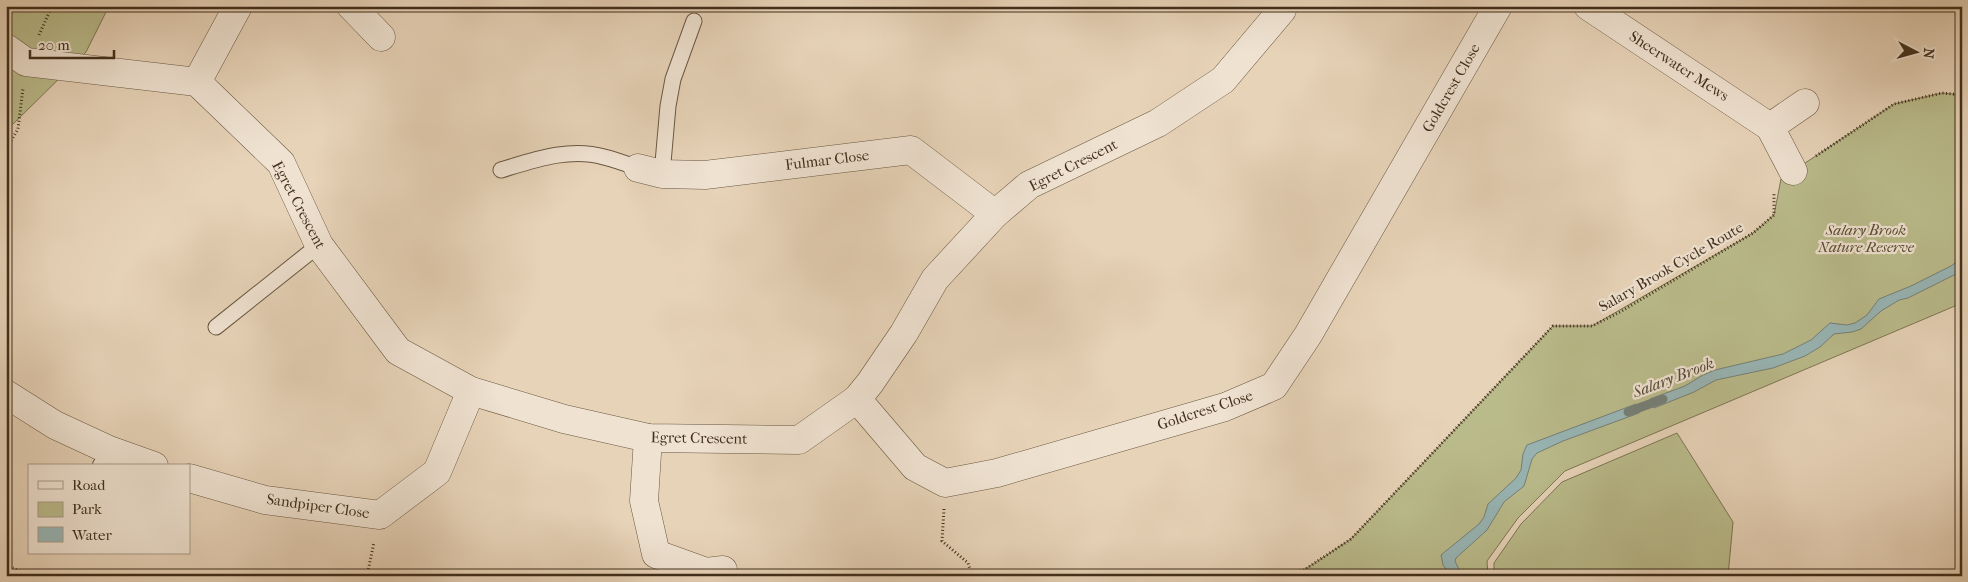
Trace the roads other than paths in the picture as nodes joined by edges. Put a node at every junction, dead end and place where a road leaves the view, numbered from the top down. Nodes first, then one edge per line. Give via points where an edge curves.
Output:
1 (238, 6) edge
2 (1283, 6) edge
3 (1498, 6) edge
4 (1588, 6) edge
5 (353, 7) edge
6 (694, 21) dead end
7 (381, 36) dead end
8 (6, 48) edge
9 (197, 82) junction
10 (1805, 103) dead end
11 (1770, 126) junction
12 (501, 170) dead end
13 (650, 171) junction
14 (1793, 171) road end
15 (995, 214) junction
16 (319, 245) junction
17 (216, 327) dead end
18 (471, 391) junction
19 (6, 394) edge
20 (856, 399) junction
21 (648, 438) junction
22 (105, 458) edge
23 (142, 464) edge
24 (190, 478) edge
25 (723, 570) dead end

1 - 9 street
2 - 15 street, Egret Crescent via 1223,80 1158,123 1029,185
3 - 20 street, Goldcrest Close via 1308,335 1274,386 1225,407 997,473 945,483 915,467
4 - 11 street, Sheerwater Mews
5 - 7 street
6 - 13 lane via 673,79
8 - 9 street via 26,62
9 - 16 street, Egret Crescent via 281,163
10 - 11 street
11 - 14 street, Sheerwater Mews
12 - 13 lane via 534,160 587,154
13 - 15 street, Fulmar Close via 705,175 911,150
15 - 20 street, Egret Crescent via 935,278 904,333
16 - 17 lane
16 - 18 street, Egret Crescent via 398,351
18 - 21 street, Egret Crescent via 564,419
18 - 24 street, Sandpiper Close via 437,472 380,515 265,500
19 - 22 street
20 - 21 street, Egret Crescent via 799,440
21 - 25 street via 644,501 656,554 706,572
22 - 23 street

